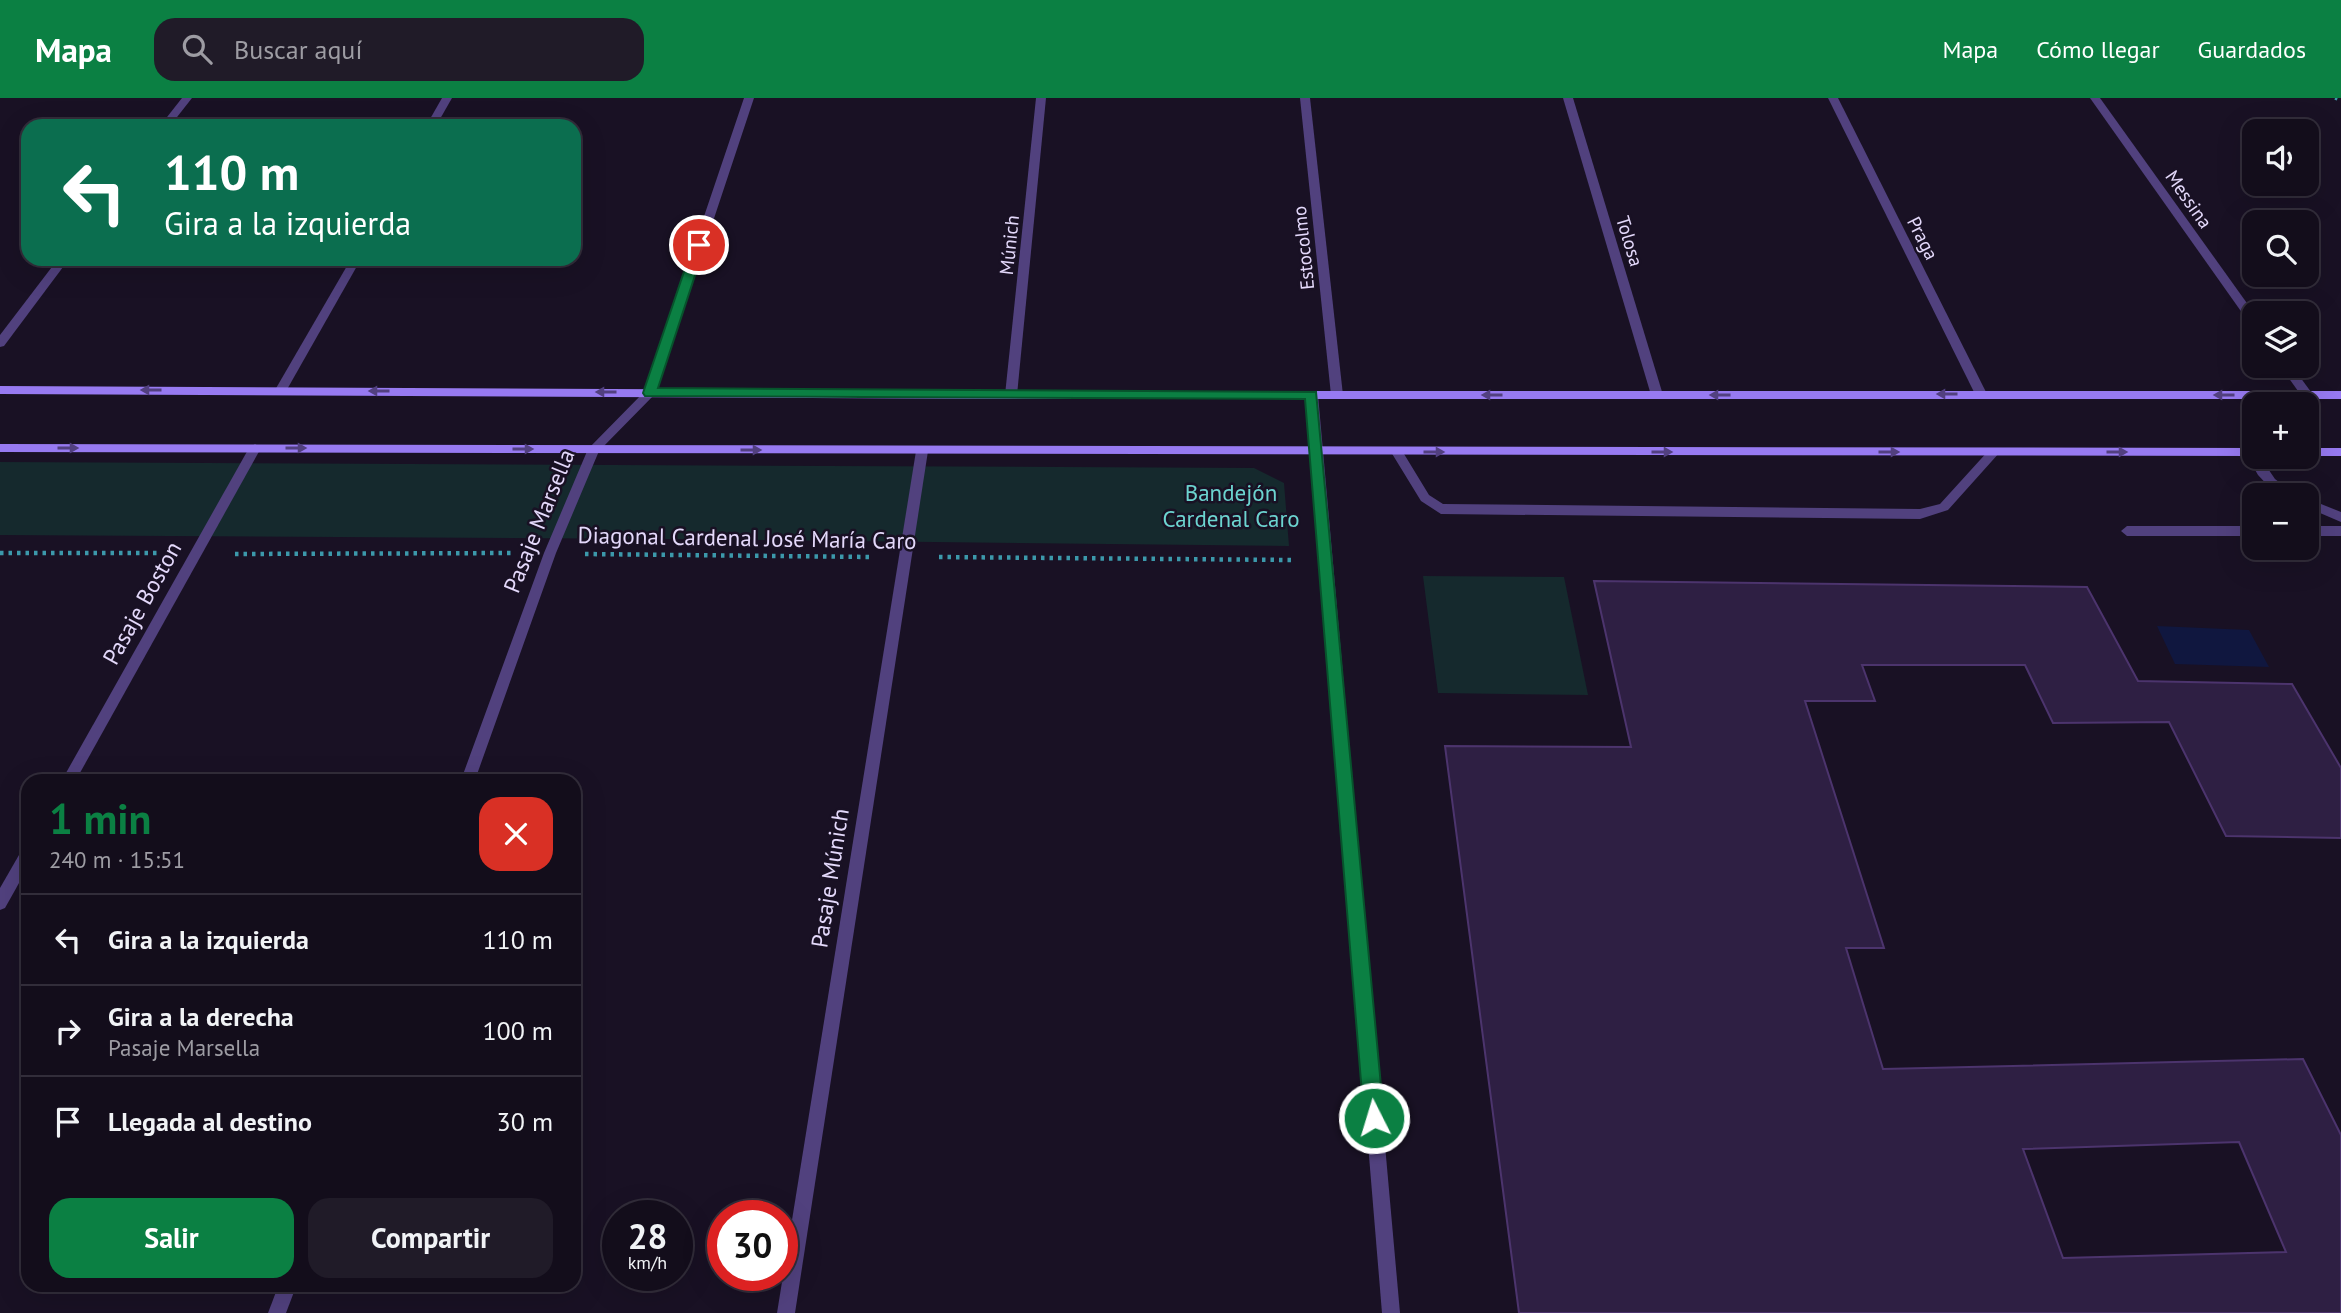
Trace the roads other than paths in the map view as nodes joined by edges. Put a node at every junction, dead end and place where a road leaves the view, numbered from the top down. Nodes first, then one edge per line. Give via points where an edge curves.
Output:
1 (187, 98) edge
2 (447, 98) edge
3 (749, 98) edge
4 (1041, 98) edge
5 (1305, 98) edge
6 (1568, 98) edge
7 (1833, 98) edge
8 (2095, 98) edge
9 (170, 119) edge
10 (435, 119) edge
11 (59, 266) edge
12 (352, 266) edge
13 (2242, 304) edge
14 (0, 343) edge
15 (0, 390) edge
16 (281, 390) junction
17 (650, 393) junction
18 (1981, 394) junction
19 (1011, 395) junction
20 (1312, 395) junction
21 (1336, 395) junction
22 (1657, 395) junction
23 (2242, 395) edge
24 (2319, 395) edge
25 (2341, 395) edge
26 (0, 448) edge
27 (255, 448) junction
28 (594, 449) junction
29 (922, 451) junction
30 (1317, 452) junction
31 (1397, 452) junction
32 (1994, 452) junction
33 (2242, 452) edge
34 (2319, 452) edge
35 (2341, 452) edge
36 (2261, 469) edge
37 (2271, 483) edge
38 (2319, 508) edge
39 (2341, 517) edge
40 (2127, 531) dead end
41 (2242, 531) edge
42 (2319, 531) edge
43 (2341, 531) edge
44 (72, 774) edge
45 (470, 774) edge
46 (21, 866) edge
47 (0, 903) edge
48 (285, 1292) edge
49 (277, 1313) edge
50 (786, 1313) edge
51 (1391, 1313) edge

1 - 9 street
2 - 10 street
3 - 17 street, Pasaje Marsella
4 - 19 street, Múnich
5 - 21 street, Estocolmo
6 - 22 street, Tolosa
7 - 18 street, Praga
8 - 13 street, Messina
11 - 14 street
12 - 16 street
16 -> 15 main road
17 -> 16 main road
17 - 19 main road
17 - 28 street, Pasaje Marsella
18 -> 22 main road
23 -> 18 main road
19 - 20 main road
20 - 21 main road
20 - 30 street
22 -> 21 main road
24 - 25 main road
26 -> 27 main road
27 -> 28 main road
27 - 44 street, Pasaje Boston
28 -> 29 main road
28 - 45 street, Pasaje Marsella via 550,553
29 - 30 main road
29 - 50 street, Pasaje Múnich
30 - 31 main road
30 - 51 street
31 -> 32 main road
31 - 32 street via 1424,498 1441,509 1920,514 1944,507
32 -> 33 main road
34 - 35 main road
36 - 37 street
38 - 39 street
40 - 41 street
42 - 43 street
46 - 47 street
48 - 49 street

